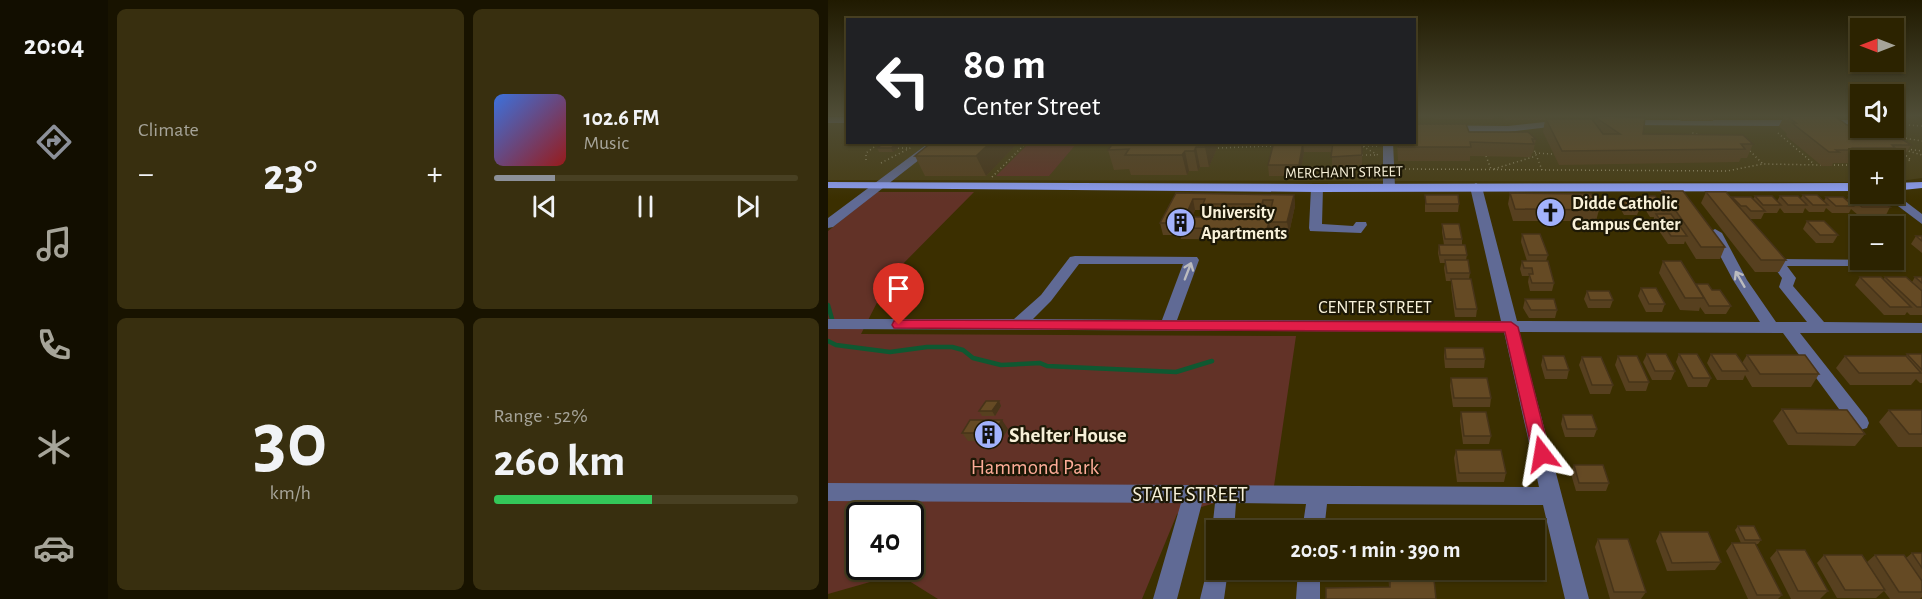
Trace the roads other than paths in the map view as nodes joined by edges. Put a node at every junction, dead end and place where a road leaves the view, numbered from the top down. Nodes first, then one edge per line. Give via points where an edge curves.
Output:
1 (934, 144) edge
2 (1383, 144) edge
3 (828, 185) edge
4 (1922, 185) edge
5 (1904, 186) edge
6 (876, 187) junction
7 (1389, 187) junction
8 (1476, 187) junction
9 (1680, 187) junction
10 (1850, 187) edge
11 (1215, 188) joint
12 (1294, 188) joint
13 (1317, 188) junction
14 (1692, 203) edge
15 (1901, 204) edge
16 (1922, 220) edge
17 (1705, 221) edge
18 (828, 224) edge
19 (1361, 225) dead end
20 (1850, 262) edge
21 (828, 324) edge
22 (1018, 325) junction
23 (1167, 326) junction
24 (1511, 327) junction
25 (1780, 328) junction
26 (1820, 328) junction
27 (1922, 328) edge
28 (1860, 423) edge
29 (828, 492) edge
30 (1194, 494) junction
31 (1227, 494) junction
32 (1317, 495) junction
33 (1552, 496) junction
34 (1223, 520) edge
35 (1314, 520) edge
36 (1215, 580) edge
37 (1309, 580) edge
38 (1165, 599) edge
39 (1212, 599) edge
40 (1308, 599) edge
41 (1577, 599) edge

1 - 6 street
2 - 7 street
3 - 6 main road
4 - 5 main road
6 - 11 main road
6 - 18 street
7 - 8 main road, MERCHANT STREET
7 - 13 main road, MERCHANT STREET
8 - 9 main road, MERCHANT STREET
8 - 24 street
9 - 10 main road, MERCHANT STREET
9 - 14 street
11 - 12 street via 1211,199 1292,200
12 - 13 main road, MERCHANT STREET
13 - 19 street via 1315,228 1356,230
15 - 16 street
25 -> 17 street via 1740,280
20 - 26 street via 1777,262 1789,278 1786,286
21 - 22 street, CENTER STREET
22 - 23 street, CENTER STREET
23 -> 22 street via 1192,260 1076,260
23 - 24 street, CENTER STREET
24 - 25 street, CENTER STREET
24 - 33 street
25 - 26 street, CENTER STREET
25 - 28 street
26 - 27 street, CENTER STREET
29 - 30 street, STATE STREET
30 - 31 street, STATE STREET
30 - 38 street
31 - 32 street, STATE STREET
31 - 34 street
32 - 33 street, STATE STREET
32 - 35 street
33 - 41 street
36 - 39 street
37 - 40 street

